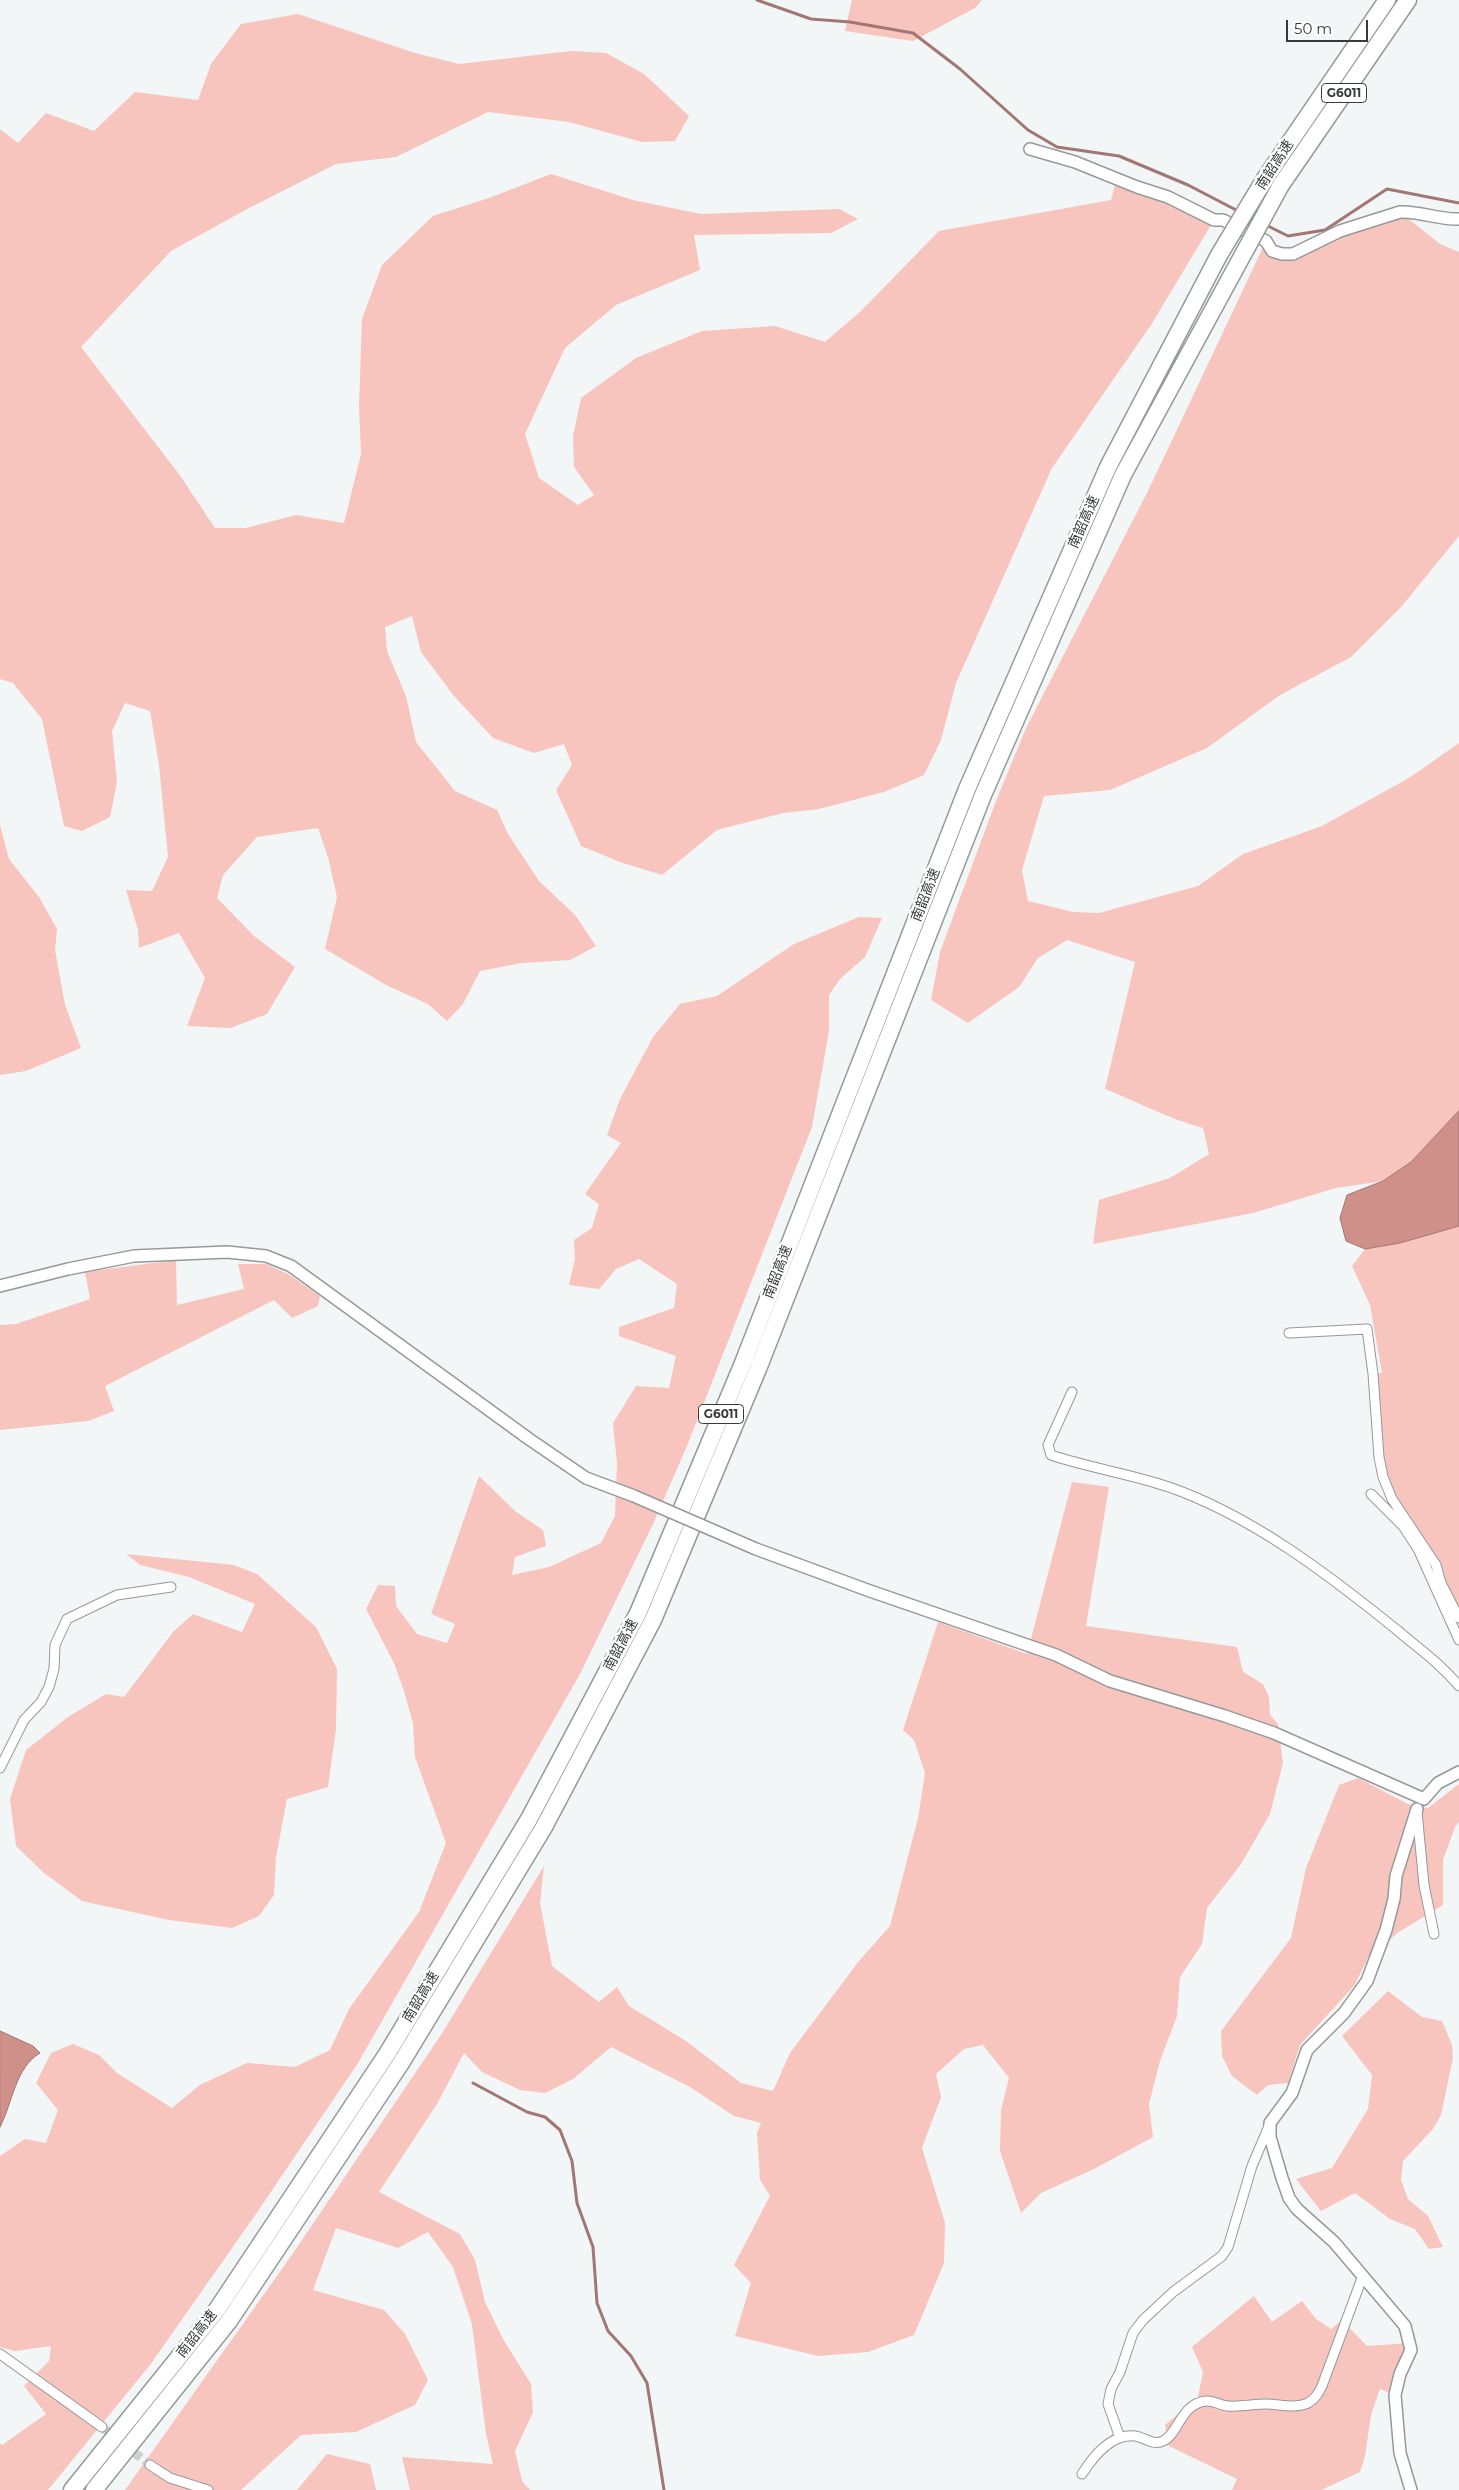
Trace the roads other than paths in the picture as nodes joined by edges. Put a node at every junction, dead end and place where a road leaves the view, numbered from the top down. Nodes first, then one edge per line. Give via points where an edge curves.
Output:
1 (1387, 0) edge
2 (1408, 0) edge
3 (1030, 149) dead end
4 (1459, 220) edge
5 (0, 1286) edge
6 (1289, 1333) dead end
7 (1072, 1392) dead end
8 (1371, 1494) dead end
9 (171, 1587) dead end
10 (1459, 1618) edge
11 (1459, 1640) edge
12 (1459, 1686) edge
13 (0, 1768) edge
14 (1459, 1772) edge
15 (1424, 1799) junction
16 (1417, 1809) junction
17 (1434, 1934) dead end
18 (1270, 2124) junction
19 (1362, 2278) junction
20 (0, 2354) edge
21 (102, 2427) tunnel mouth
22 (1120, 2438) junction
23 (150, 2466) tunnel mouth
24 (1082, 2474) dead end
25 (72, 2490) edge
26 (94, 2490) edge
27 (208, 2490) edge
28 (1411, 2490) edge

1 - 25 highway, 南韶高速 / G6011, bridge via 1266,176 1219,255 1108,467 967,789 743,1363 638,1613 529,1819 387,2054 216,2311
2 - 26 highway, 南韶高速 / G6011, bridge via 1281,185 1123,475 983,795 758,1369 654,1620 544,1827 401,2063 229,2321
3 - 4 street via 1075,162 1168,197 1266,241 1272,251 1282,254 1293,254 1340,231 1400,212
5 - 15 street, bridge via 134,1256 226,1252 266,1256 291,1266 321,1286 586,1478 756,1549 1056,1655 1110,1681 1274,1733
6 - 10 street via 1367,1329 1383,1477 1392,1498 1436,1564 1441,1583
7 - 12 street via 1048,1445 1051,1455 1170,1487 1248,1525 1331,1578 1442,1666
8 - 11 street via 1402,1526 1418,1550
9 - 13 street via 117,1595 67,1619 55,1645 49,1688 42,1702 24,1720
14 - 15 street via 1438,1783
15 - 16 street
16 - 17 street via 1424,1885
16 - 18 street via 1396,1876 1386,1930 1367,1981 1344,2013 1307,2050 1292,2093
18 - 19 street via 1270,2137 1289,2198 1334,2242
18 - 22 street via 1252,2166 1228,2247 1222,2256 1173,2292 1133,2333 1108,2404
19 - 22 street via 1316,2398 1297,2406 1228,2406 1208,2401 1196,2404 1185,2413 1162,2443 1135,2436
19 - 28 street via 1396,2312 1409,2338 1411,2350 1395,2395 1400,2453
20 - 21 street
22 - 24 street via 1099,2451
23 - 27 street via 170,2478

